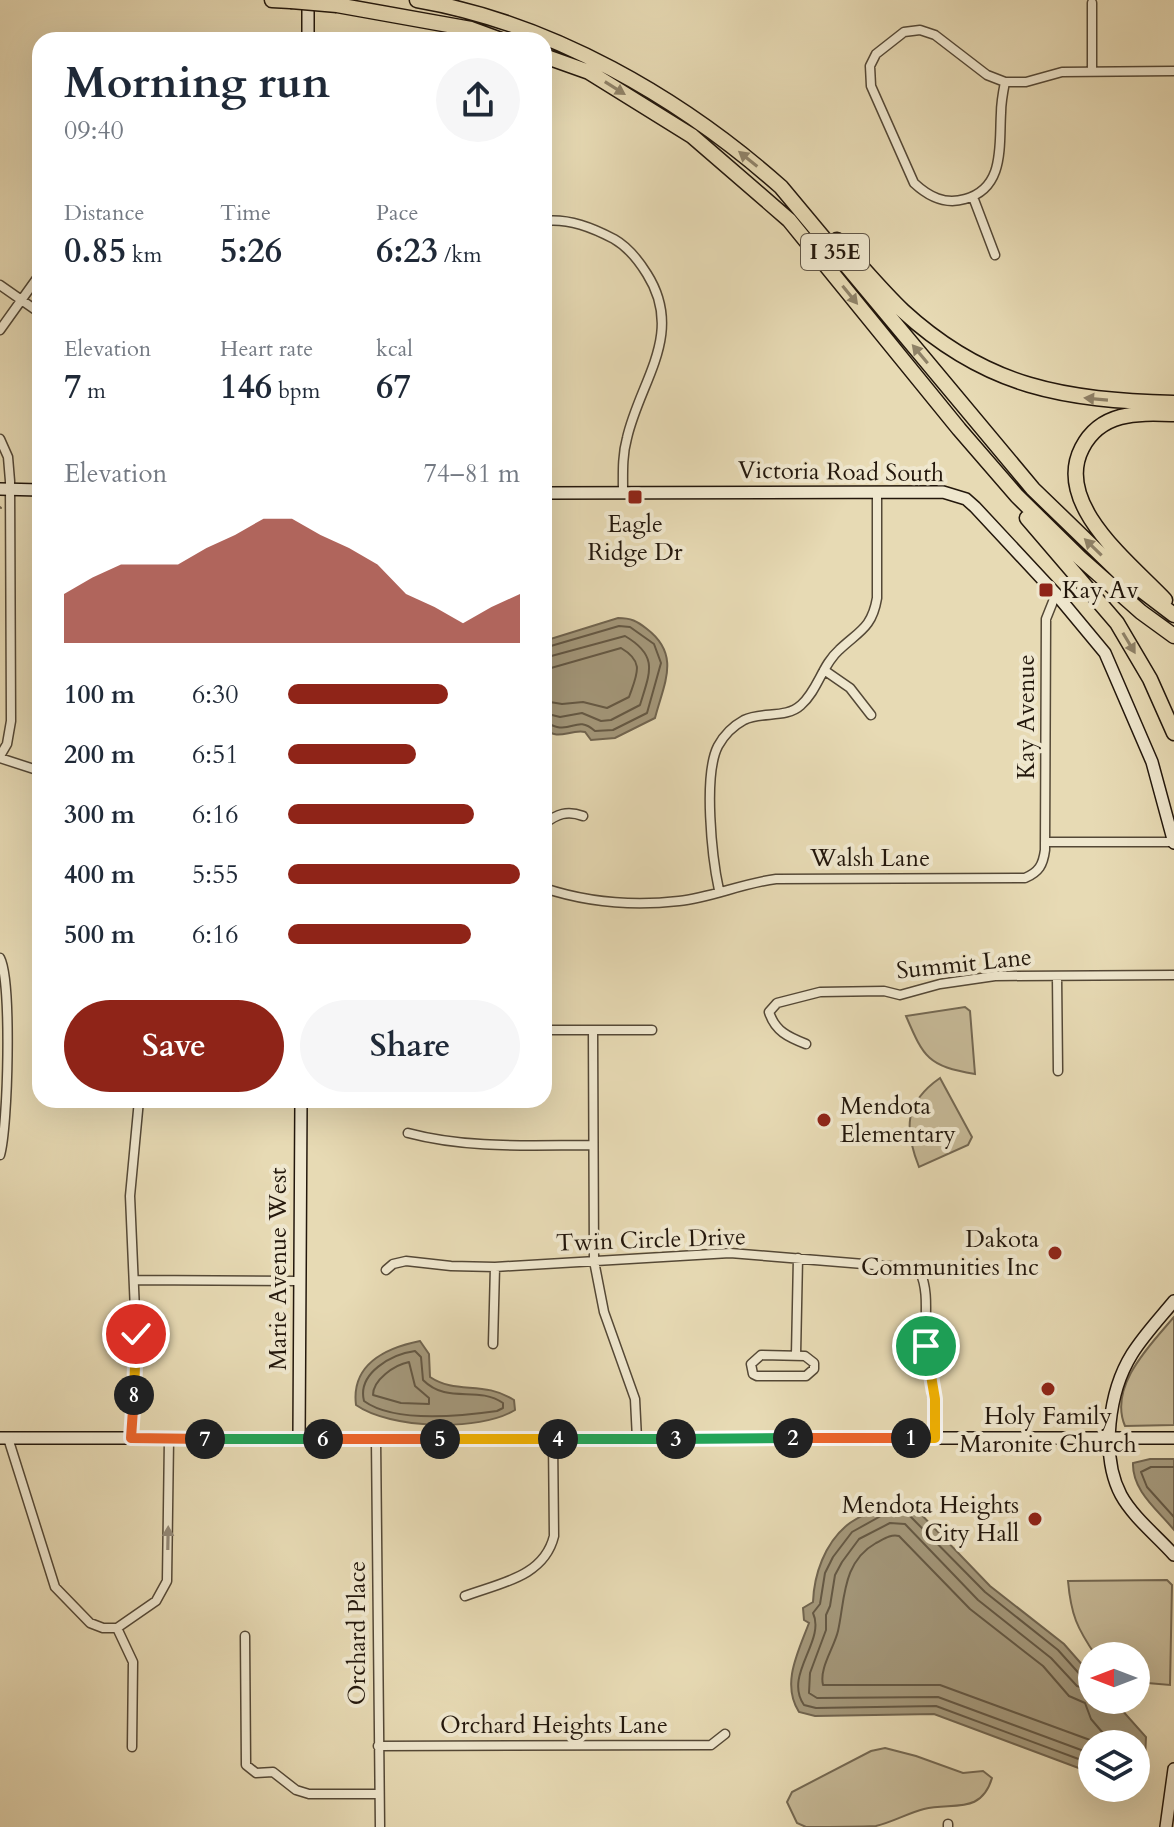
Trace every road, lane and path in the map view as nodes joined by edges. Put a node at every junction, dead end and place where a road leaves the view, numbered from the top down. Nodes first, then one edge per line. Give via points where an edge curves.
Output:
1 (272, 0) edge
2 (308, 0) edge
3 (417, 0) edge
4 (291, 1) edge
5 (1092, 3) dead end
6 (308, 32) edge
7 (479, 32) edge
8 (526, 32) edge
9 (552, 41) edge
10 (552, 59) edge
11 (1092, 71) junction
12 (1174, 71) edge
13 (1005, 82) junction
14 (781, 187) junction
15 (973, 197) junction
16 (552, 222) edge
17 (995, 255) dead end
18 (0, 285) edge
19 (32, 286) edge
20 (22, 300) junction
21 (32, 307) edge
22 (0, 330) edge
23 (1174, 403) edge
24 (1174, 414) edge
25 (959, 429) junction
26 (0, 439) edge
27 (5, 489) edge
28 (32, 490) edge
29 (877, 492) junction
30 (552, 493) edge
31 (623, 493) junction
32 (1056, 594) junction
33 (1174, 608) edge
34 (1174, 615) edge
35 (1174, 636) edge
36 (0, 643) edge
37 (10, 646) junction
38 (824, 670) junction
39 (871, 715) dead end
40 (1174, 733) edge
41 (0, 757) edge
42 (32, 768) edge
43 (583, 816) dead end
44 (552, 818) edge
45 (1045, 842) junction
46 (1174, 843) edge
47 (552, 890) edge
48 (719, 890) junction
49 (0, 958) edge
50 (1174, 975) edge
51 (1057, 976) junction
52 (552, 1030) edge
53 (593, 1030) junction
54 (652, 1030) dead end
55 (806, 1044) dead end
56 (1058, 1071) dead end
57 (138, 1108) edge
58 (301, 1108) edge
59 (408, 1133) dead end
60 (592, 1145) junction
61 (0, 1155) edge
62 (798, 1258) junction
63 (594, 1261) junction
64 (495, 1267) junction
65 (386, 1270) dead end
66 (134, 1280) junction
67 (300, 1281) junction
68 (1174, 1301) edge
69 (493, 1344) dead end
70 (796, 1355) junction
71 (4, 1438) edge
72 (131, 1438) junction
73 (935, 1438) junction
74 (1111, 1438) junction
75 (1174, 1438) edge
76 (169, 1439) junction
77 (299, 1439) junction
78 (376, 1439) junction
79 (553, 1439) junction
80 (637, 1439) junction
81 (1174, 1555) edge
82 (465, 1596) dead end
83 (117, 1628) junction
84 (245, 1636) dead end
85 (725, 1734) dead end
86 (378, 1746) junction
87 (132, 1747) dead end
88 (1174, 1769) edge
89 (379, 1794) junction
90 (380, 1827) edge
91 (1166, 1827) edge

1 - 4 highway
2 - 6 street
8 -> 3 highway, I 35E
4 - 7 highway, bridge
5 - 11 street
14 -> 9 highway, I 35E via 660,95
10 -> 25 highway, I 35E via 589,72 692,136 789,220
11 - 12 street
11 - 13 street
13 - 15 street via 999,167 989,185
13 - 15 street via 920,30 904,32 884,46 870,66 871,86 914,183 941,201
23 -> 14 highway via 1088,399 1041,389 960,354 903,311
34 -> 14 highway, I 35E via 1124,577 1033,489
15 - 17 street
16 - 31 street via 587,225 618,241 637,258 659,301 663,326 657,361 627,436
18 - 20 street
19 - 20 street
20 - 21 street
20 - 22 street
24 - 33 highway via 1130,413 1098,427 1086,440 1074,473 1081,500 1100,533
25 - 35 highway, I 35E via 1080,558
25 -> 40 highway via 998,484 1117,623
26 - 27 street via 8,457
27 - 28 street
27 - 37 street
29 - 31 street, Victoria Road South
29 - 32 street, Victoria Road South via 943,492 966,499
29 - 38 street via 875,611 864,630 836,651
30 - 31 street, Victoria Road South
32 - 45 street, Kay Avenue via 1046,619
32 - 46 street, Victoria Road South via 1105,653 1152,762
36 - 37 street
37 - 41 street via 11,721
38 - 39 street via 850,688
38 - 48 street via 799,707 744,720 717,747 712,857
41 - 42 street
43 - 44 street
45 - 46 street
45 - 48 street, Walsh Lane via 1040,869 1025,878 776,879
47 - 48 street, Walsh Lane via 592,901 680,901
49 - 61 street via 6,986 6,1123
50 - 51 street, Summit Lane
51 - 55 street, Summit Lane via 995,976 900,995 820,992 777,1003 769,1012 773,1024
51 - 56 street
52 - 53 street
53 - 54 street
53 - 60 street
57 - 66 street via 130,1196
58 - 67 street, Marie Avenue West
59 - 60 street via 469,1145
60 - 63 street
62 - 63 street, Twin Circle Drive via 730,1253
62 - 70 street
62 - 73 street, Twin Circle Drive via 920,1272
63 - 64 street, Twin Circle Drive
63 - 80 street via 604,1312 635,1399
64 - 65 street, Twin Circle Drive via 406,1261
64 - 69 street
66 - 67 street
66 - 72 street
67 - 77 street, Marie Avenue West
68 - 74 street via 1122,1375
70 - 70 street via 761,1355 751,1370 757,1376 811,1373 814,1363
71 - 72 street
71 - 83 street via 55,1587 90,1623
72 - 76 street
73 - 74 street
73 - 80 street
74 - 75 street
74 - 81 street via 1119,1492
76 - 77 street
83 -> 76 street via 156,1601 167,1581
77 - 78 street
78 - 79 street
78 - 86 street, Orchard Place
79 - 80 street
79 - 82 street via 554,1536 549,1551 528,1573
83 - 87 street via 133,1662
84 - 89 street via 246,1765 256,1773 273,1772 309,1794
85 - 86 street, Orchard Heights Lane via 711,1745
86 - 89 street, Orchard Place
88 - 91 street
89 - 90 street, Orchard Place

